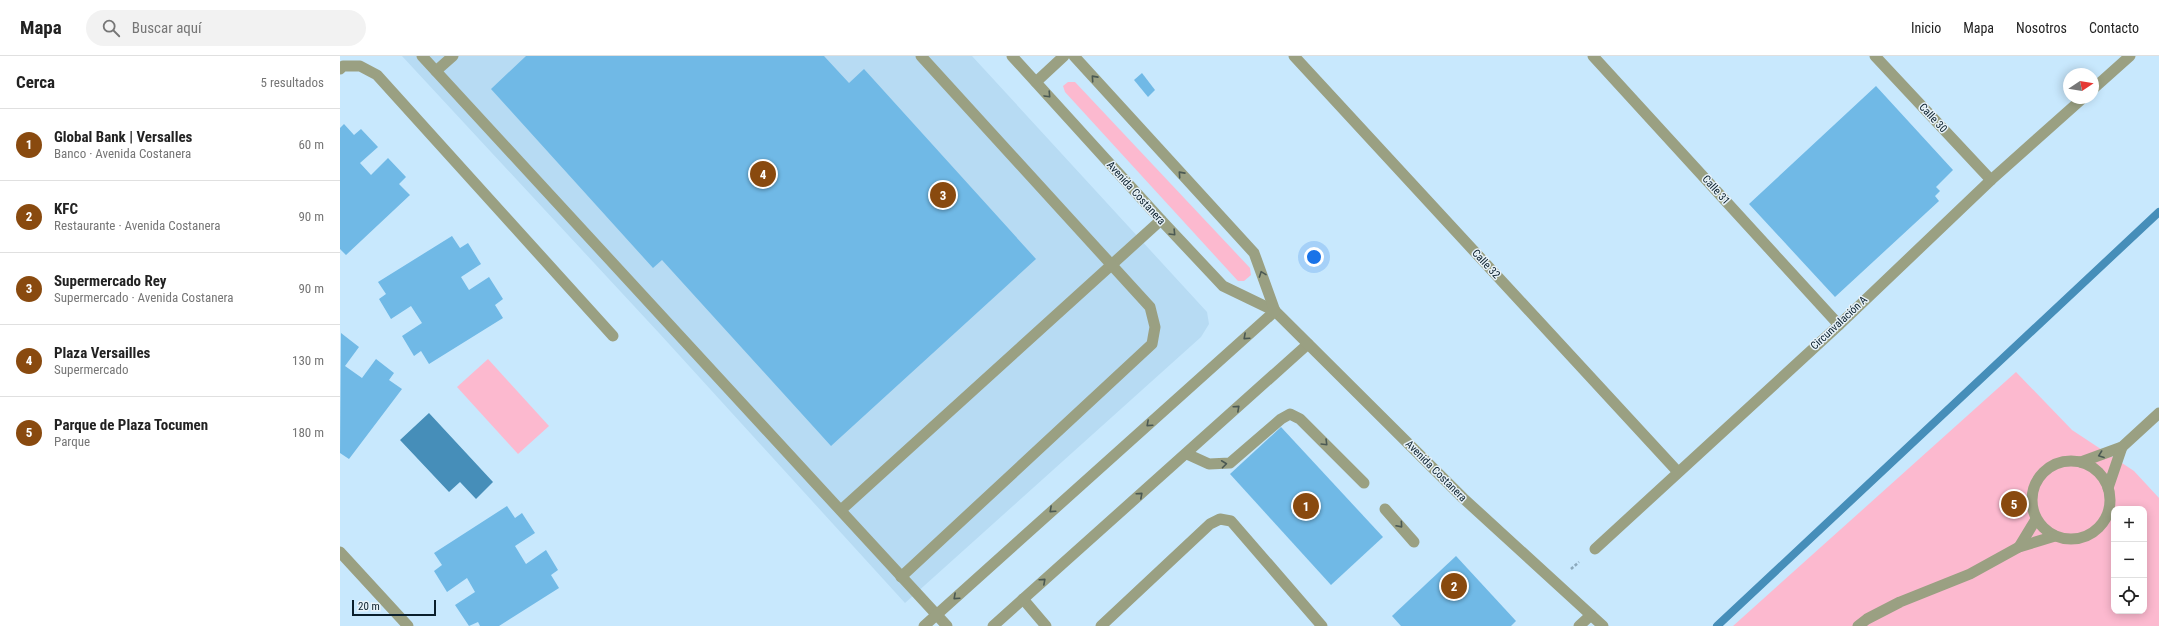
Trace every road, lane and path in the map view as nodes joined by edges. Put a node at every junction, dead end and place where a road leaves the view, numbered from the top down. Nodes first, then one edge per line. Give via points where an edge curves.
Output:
1 (422, 56) edge
2 (453, 56) edge
3 (922, 56) edge
4 (1064, 56) edge
5 (1074, 56) edge
6 (1294, 56) edge
7 (1593, 56) edge
8 (1875, 56) edge
9 (2130, 56) edge
10 (1015, 57) edge
11 (340, 69) edge
12 (436, 71) junction
13 (1036, 82) junction
14 (2099, 84) edge
15 (2076, 104) edge
16 (1991, 180) junction
17 (1161, 220) junction
18 (1111, 264) junction
19 (1275, 311) junction
20 (1838, 325) junction
21 (614, 336) dead end
22 (1308, 344) junction
23 (2159, 413) edge
24 (2122, 447) junction
25 (1187, 454) junction
26 (2081, 462) junction
27 (1678, 472) junction
28 (1364, 483) dead end
29 (2108, 488) junction
30 (1386, 509) dead end
31 (841, 510) junction
32 (2036, 518) junction
33 (2054, 536) junction
34 (1414, 542) dead end
35 (2019, 547) junction
36 (1595, 549) dead end
37 (340, 552) edge
38 (901, 576) junction
39 (1023, 599) junction
40 (936, 614) junction
41 (1591, 615) junction
42 (408, 626) edge
43 (924, 626) edge
44 (947, 626) edge
45 (993, 626) edge
46 (1046, 626) edge
47 (1101, 626) edge
48 (1322, 626) edge
49 (1579, 626) edge
50 (1603, 626) edge
51 (1858, 626) edge

1 - 12 street
2 - 12 street
3 - 18 street
4 - 13 street
19 -> 5 street, Avenida Costanera via 1254,253
6 - 27 street, Calle 32
7 - 20 street, Calle 31
8 - 16 street, Calle 30
9 - 14 street
10 - 13 street, Avenida Costanera
11 - 21 street via 343,66 360,66 377,75
12 - 31 street
13 -> 17 street, Avenida Costanera
15 - 16 street, Circunvalación A
16 - 20 street, Circunvalación A
17 - 18 street
17 -> 19 street, Avenida Costanera via 1224,286
18 - 31 street
18 - 38 street via 1150,307 1155,327 1152,344
19 - 22 street, Avenida Costanera
19 -> 40 street
20 - 27 street, Circunvalación A
25 -> 22 street
22 - 41 street, Avenida Costanera via 1463,498
23 - 24 street
24 -> 26 street
24 - 29 street
25 -> 28 street via 1209,464 1230,463 1290,414 1300,419
39 -> 25 street
26 - 29 street via 2102,476
26 - 32 street via 2068,460 2044,471 2036,481 2032,493 2032,506
27 - 36 street, Circunvalación A
29 - 33 street via 2108,513 2092,534 2067,540
30 -> 34 street
31 - 38 street
32 - 33 street via 2044,529
32 - 35 street
33 - 35 street
35 - 51 street via 1970,574 1900,602
37 - 42 street
38 - 40 street
39 - 45 street
39 - 46 street
40 - 43 street
40 - 44 street
41 - 49 street
41 - 50 street, Avenida Costanera
47 - 48 street via 1210,524 1220,519 1231,522

